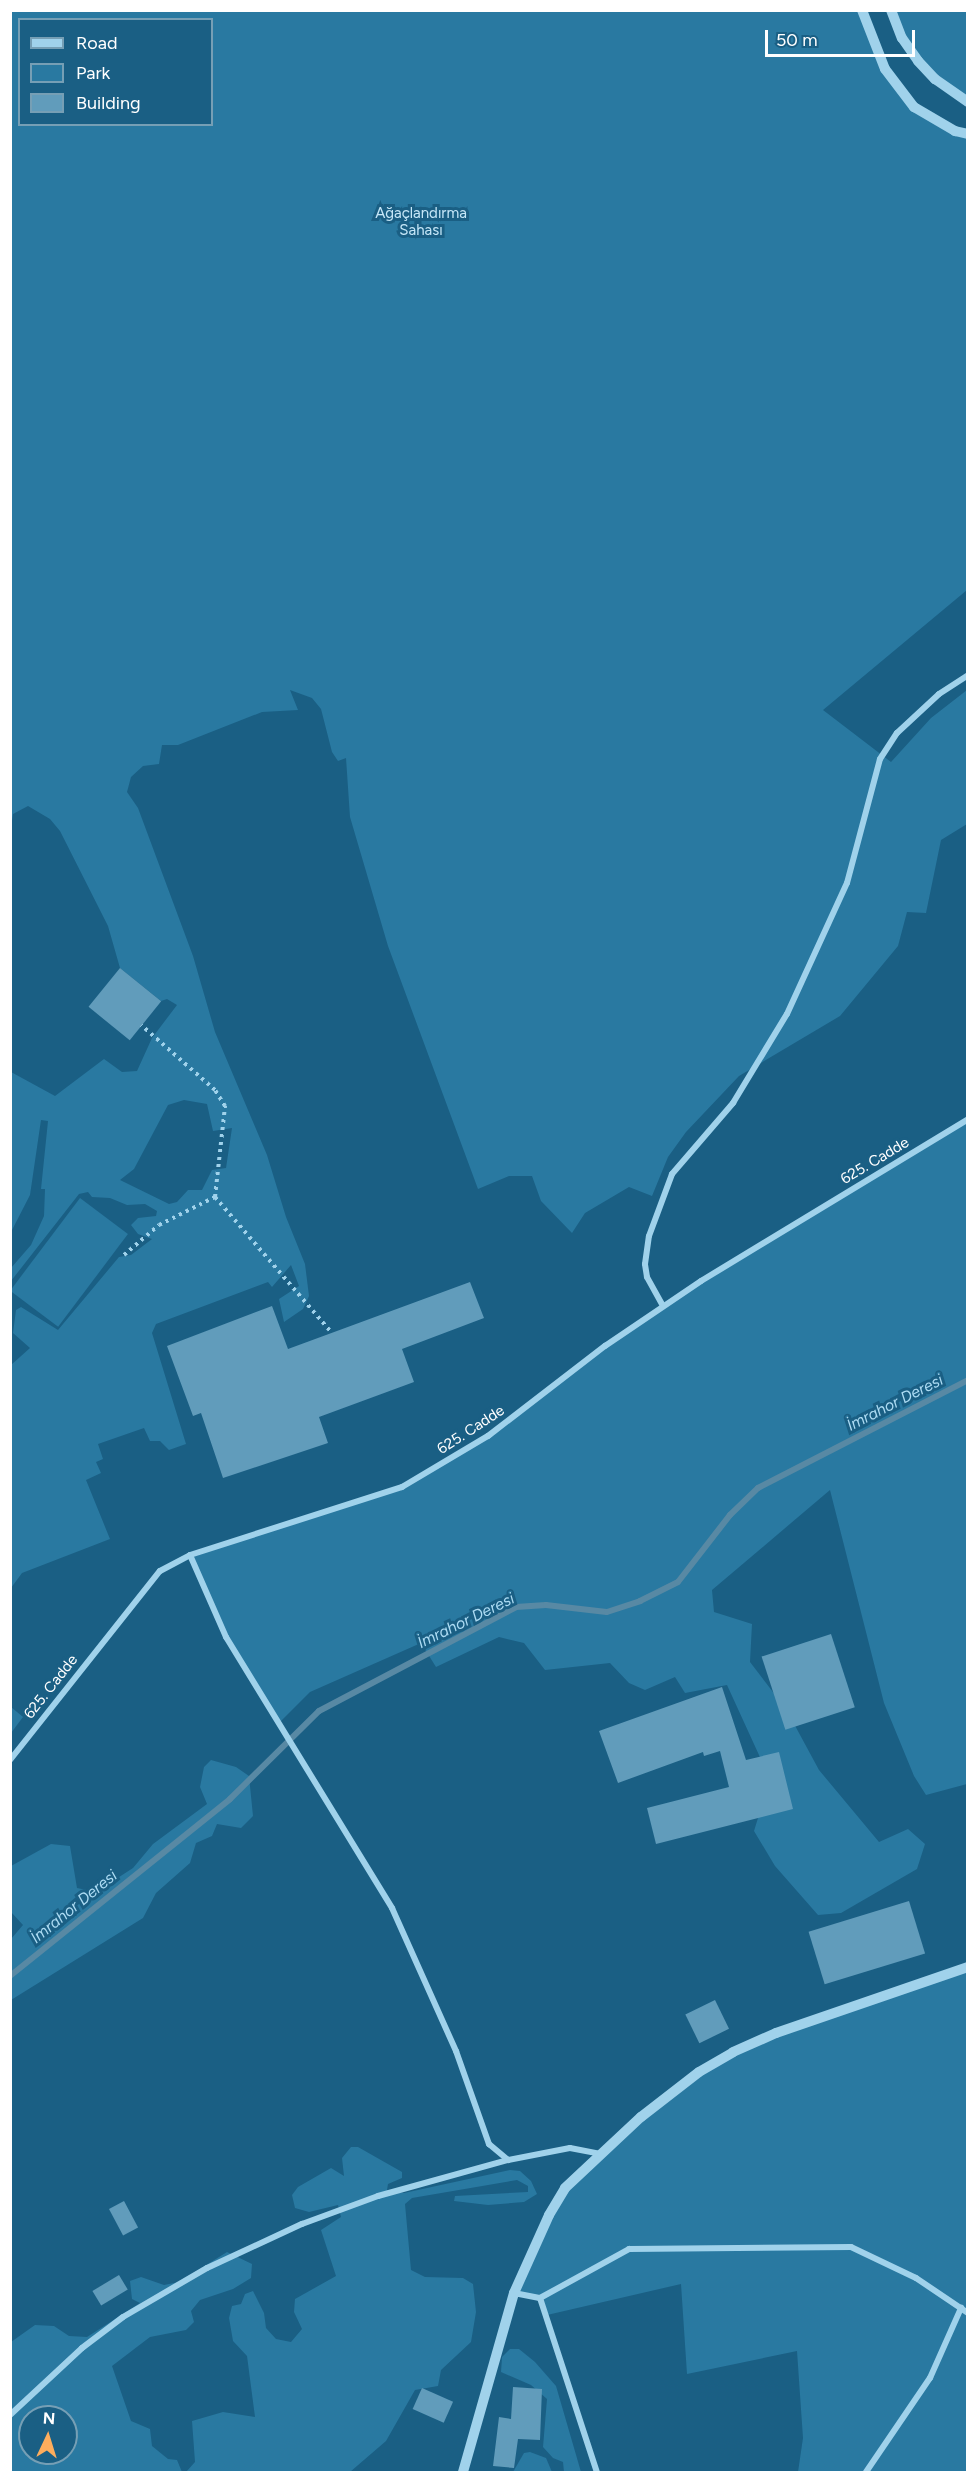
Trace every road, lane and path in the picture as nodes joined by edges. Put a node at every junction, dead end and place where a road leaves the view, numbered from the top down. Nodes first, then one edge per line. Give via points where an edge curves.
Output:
1 (862, 10) edge
2 (891, 10) edge
3 (968, 102) edge
4 (968, 134) edge
5 (968, 675) edge
6 (141, 1025) dead end
7 (968, 1119) edge
8 (215, 1197) junction
9 (124, 1255) dead end
10 (663, 1306) junction
11 (332, 1333) dead end
12 (190, 1555) junction
13 (10, 1760) edge
14 (968, 1967) edge
15 (600, 2154) junction
16 (508, 2160) junction
17 (514, 2293) junction
18 (540, 2298) junction
19 (961, 2308) junction
20 (968, 2313) edge
21 (10, 2415) edge
22 (463, 2472) edge
23 (597, 2472) edge
24 (866, 2472) edge

1 - 4 street via 885,69 915,106 955,131
2 - 3 street via 902,38 918,61
5 - 10 street via 939,694 897,734 880,759 847,883 787,1014 733,1103 672,1174 652,1226 645,1264 647,1277
6 - 8 path via 224,1100
7 - 10 street, 625. Cadde
8 - 9 path via 159,1225
8 - 11 path
10 - 12 street, 625. Cadde via 488,1436 402,1487
12 - 13 street, 625. Cadde via 160,1571
12 - 16 street via 226,1637 392,1908 456,2051 489,2144
14 - 15 street via 776,2033 733,2052 699,2072
15 - 16 street via 570,2148
15 - 17 street via 565,2188
16 - 21 street via 378,2196 302,2224 207,2268 123,2318 82,2348
17 - 18 street
17 - 22 street
18 - 19 street via 629,2249 851,2247 916,2278
18 - 23 street
19 - 20 street
19 - 24 street via 930,2378

